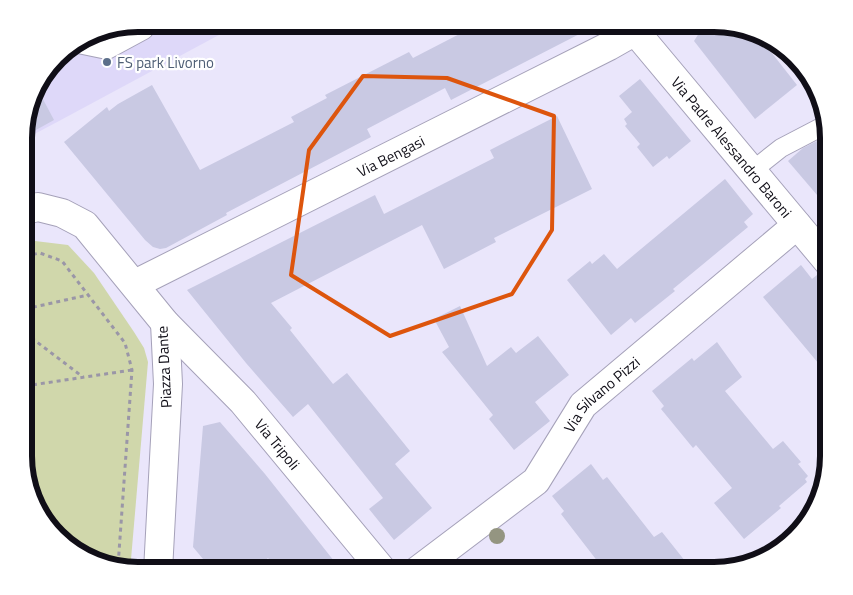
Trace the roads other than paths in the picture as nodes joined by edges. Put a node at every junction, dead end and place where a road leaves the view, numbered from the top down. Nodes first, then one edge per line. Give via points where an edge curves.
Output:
1 (138, 33) edge
2 (631, 33) edge
3 (645, 33) edge
4 (87, 46) edge
5 (819, 128) edge
6 (752, 171) junction
7 (32, 208) edge
8 (796, 225) junction
9 (820, 253) edge
10 (135, 284) junction
11 (165, 323) junction
12 (159, 560) edge
13 (376, 562) edge
14 (429, 562) edge

1 - 4 lane via 107,50
2 - 10 street, Via Bengasi
3 - 6 street, Via Padre Alessandro Baroni
5 - 6 lane via 781,148
6 - 8 street, Via Padre Alessandro Baroni
7 - 10 street, Piazza Dante via 62,213 85,225
8 - 9 street, Via Padre Alessandro Baroni
8 - 14 street, Via Silvano Pizzi via 583,405 536,482
10 - 11 street, Piazza Dante
11 - 12 street, Piazza Dante via 168,384
11 - 13 street, Via Tripoli via 243,402

